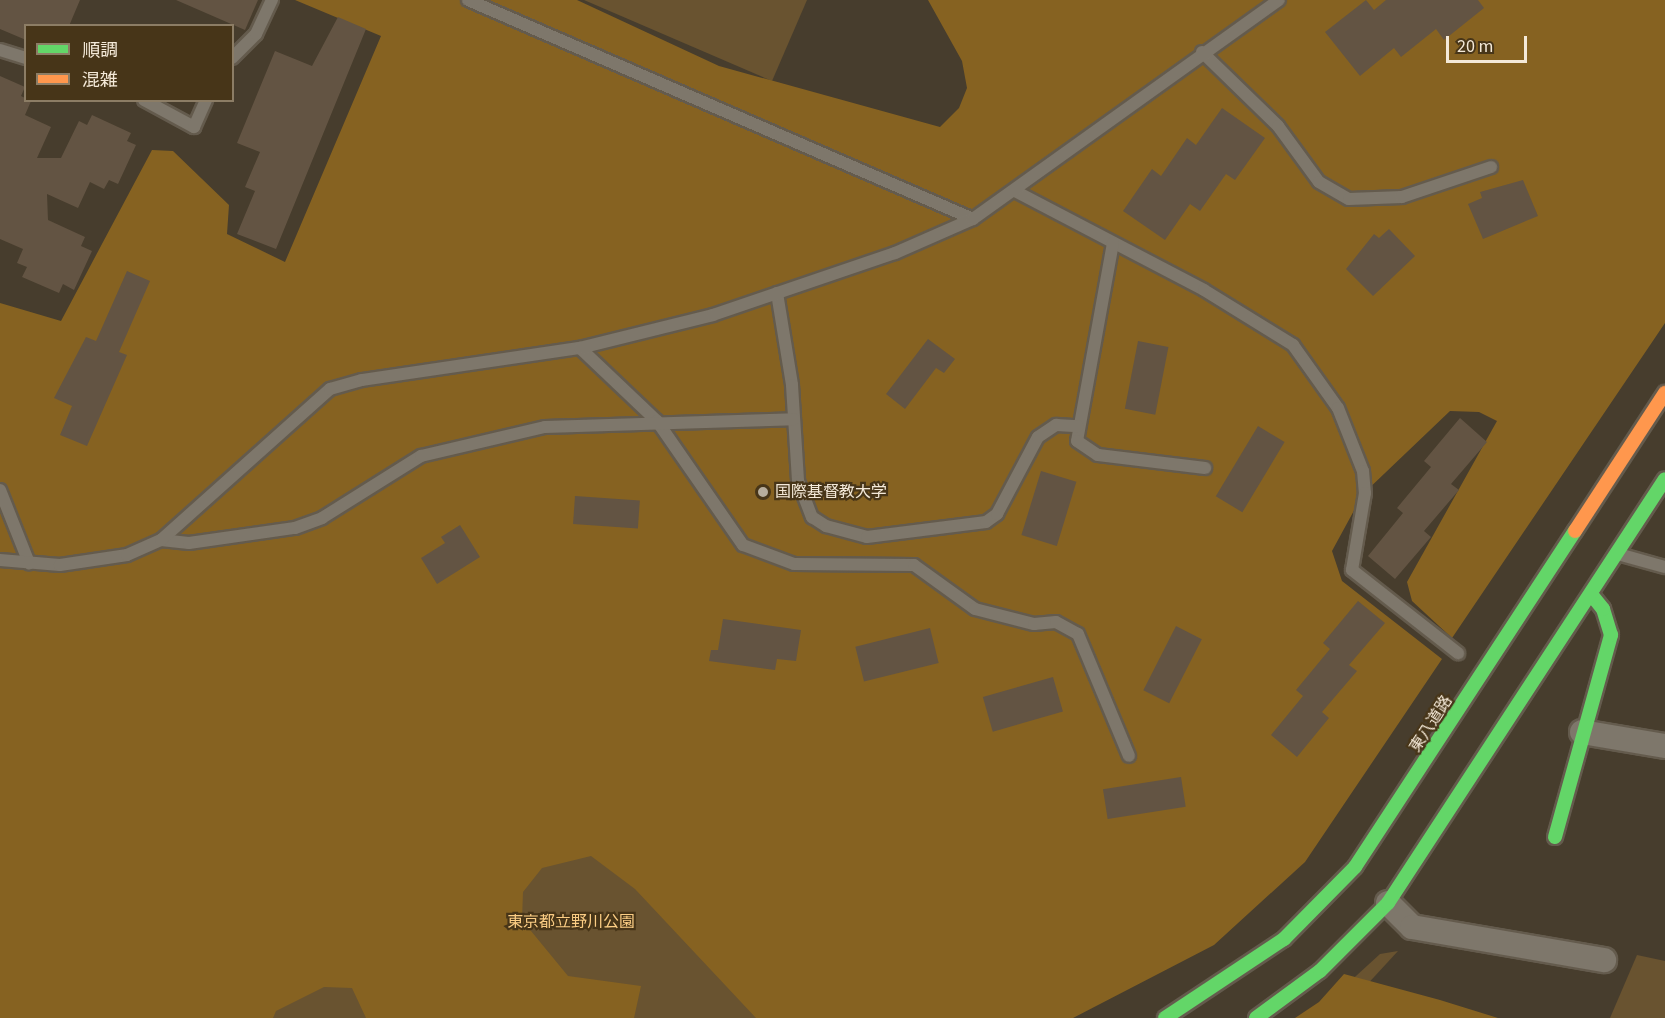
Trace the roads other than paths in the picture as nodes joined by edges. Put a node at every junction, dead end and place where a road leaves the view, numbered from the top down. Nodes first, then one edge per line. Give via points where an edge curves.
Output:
1 (272, 0) edge
2 (468, 0) edge
3 (1280, 0) edge
4 (0, 50) edge
5 (1202, 52) junction
6 (234, 56) edge
7 (24, 57) edge
8 (148, 102) edge
9 (205, 102) edge
10 (1491, 167) dead end
11 (1015, 191) junction
12 (973, 219) junction
13 (1113, 243) junction
14 (777, 292) junction
15 (580, 348) junction
16 (1665, 393) edge
17 (794, 419) junction
18 (657, 421) junction
19 (1078, 426) junction
20 (1205, 468) dead end
21 (1665, 479) edge
22 (0, 490) edge
23 (161, 540) junction
24 (1617, 554) junction
25 (0, 561) edge
26 (29, 563) junction
27 (1665, 567) edge
28 (1591, 594) junction
29 (1458, 653) dead end
30 (1582, 732) junction
31 (1665, 746) edge
32 (1129, 756) dead end
33 (1555, 837) dead end
34 (1388, 903) junction
35 (1604, 960) dead end
36 (1165, 1018) edge
37 (1256, 1018) edge

1 - 6 lane via 256,34
2 - 12 lane
3 - 5 lane
4 - 7 lane
5 - 10 lane via 1278,126 1319,182 1349,199 1411,195
5 - 11 lane
8 - 9 lane via 194,127
11 - 12 lane
11 - 13 lane
12 - 14 lane via 895,254
13 - 19 lane
13 - 29 lane via 1293,345 1338,408 1363,471 1365,493 1352,570
14 - 15 lane via 713,315
14 - 17 lane
15 - 18 lane
15 - 23 lane via 362,380 330,389
16 - 36 main road, 東八道路 via 1355,867 1284,939
17 - 18 lane
17 - 19 lane via 798,481 812,517 839,532 867,537 986,522 997,514 1038,436 1056,424
18 - 23 lane via 545,428 452,446 421,456 322,518 295,528 189,543
18 - 32 lane via 727,528 763,555 794,564 914,565 975,609 1034,624 1056,622 1078,634
19 - 20 lane via 1077,441 1086,452
21 - 24 main road
22 - 26 lane
23 - 26 lane via 127,555 60,565
24 - 27 lane
24 - 28 main road
25 - 26 lane
28 - 30 main road via 1603,609 1611,635
28 - 34 main road
30 - 31 street
30 - 33 main road
34 - 35 street via 1412,927
34 - 37 main road via 1320,971

